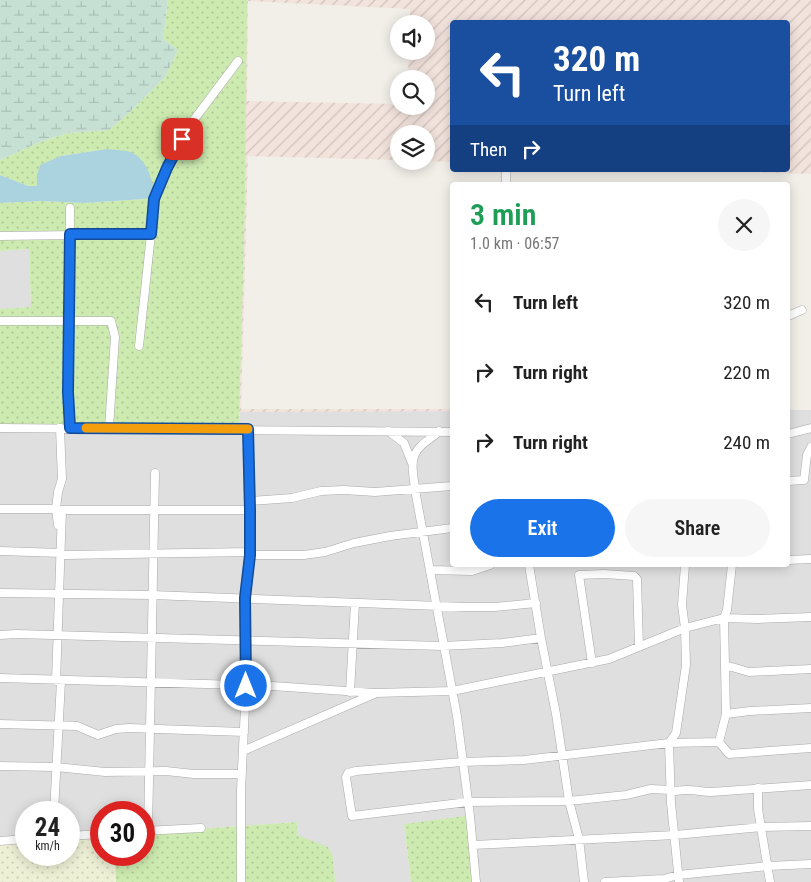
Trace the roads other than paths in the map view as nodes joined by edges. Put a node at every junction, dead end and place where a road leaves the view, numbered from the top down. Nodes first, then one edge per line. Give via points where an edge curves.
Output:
1 (238, 61) dead end
2 (70, 208) dead end
3 (70, 234) junction
4 (151, 234) junction
5 (0, 236) edge
6 (802, 310) dead end
7 (790, 315) edge
8 (0, 321) edge
9 (70, 322) junction
10 (139, 346) dead end
11 (0, 428) edge
12 (60, 428) junction
13 (70, 428) junction
14 (109, 428) junction
15 (811, 428) edge
16 (248, 429) junction
17 (388, 431) junction
18 (439, 431) junction
19 (450, 432) edge
20 (790, 433) edge
21 (811, 447) edge
22 (412, 463) junction
23 (155, 473) dead end
24 (790, 481) edge
25 (450, 486) edge
26 (415, 490) junction
27 (250, 505) junction
28 (0, 509) edge
29 (56, 509) junction
30 (155, 509) junction
31 (450, 528) edge
32 (422, 531) junction
33 (0, 551) edge
34 (154, 552) junction
35 (250, 553) junction
36 (63, 554) junction
37 (811, 559) edge
38 (790, 560) edge
39 (484, 567) edge
40 (528, 567) edge
41 (686, 567) edge
42 (732, 567) edge
43 (430, 570) junction
44 (0, 593) edge
45 (59, 595) junction
46 (152, 595) junction
47 (245, 598) junction
48 (355, 603) junction
49 (536, 603) junction
50 (436, 606) junction
51 (811, 617) edge
52 (724, 618) junction
53 (685, 628) junction
54 (0, 635) edge
55 (57, 636) junction
56 (151, 638) junction
57 (541, 638) junction
58 (246, 641) junction
59 (354, 644) junction
60 (443, 646) junction
61 (639, 647) junction
62 (592, 663) junction
63 (725, 665) junction
64 (811, 670) edge
65 (547, 672) junction
66 (0, 678) edge
67 (58, 681) junction
68 (150, 682) junction
69 (246, 686) junction
70 (452, 691) junction
71 (350, 692) junction
72 (375, 693) junction
73 (811, 708) edge
74 (726, 714) junction
75 (0, 724) edge
76 (59, 727) junction
77 (149, 729) junction
78 (244, 732) junction
79 (719, 742) junction
80 (669, 743) junction
81 (811, 748) edge
82 (243, 751) junction
83 (562, 757) junction
84 (462, 762) junction
85 (0, 766) edge
86 (56, 768) junction
87 (148, 772) junction
88 (242, 774) junction
89 (811, 785) edge
90 (758, 788) junction
91 (671, 791) junction
92 (54, 801) edge
93 (147, 801) edge
94 (569, 801) junction
95 (468, 802) junction
96 (811, 826) edge
97 (762, 827) junction
98 (201, 828) dead end
99 (155, 831) edge
100 (675, 835) junction
101 (578, 839) junction
102 (15, 840) edge
103 (0, 841) edge
104 (472, 845) junction
105 (811, 864) edge
106 (768, 866) junction
107 (679, 879) edge
108 (241, 882) edge
109 (476, 882) edge
110 (584, 882) edge
111 (604, 882) edge
112 (770, 882) edge

1 - 4 street via 190,125 167,168 154,199
2 - 3 street
3 - 4 street
3 - 5 street
3 - 9 street
4 - 10 street
6 - 7 street
8 - 9 street
9 - 13 street
9 - 14 street via 111,321 115,337
11 - 12 street
12 - 13 street
12 - 29 street via 62,479
13 - 14 street
14 - 16 street
15 - 20 street
16 - 17 street
16 - 27 street
17 - 18 street
17 - 22 street via 404,443
18 - 19 street
18 - 22 street via 420,447
21 - 24 street via 806,455 804,480
22 - 26 street
23 - 30 street
25 - 26 street
26 - 27 street via 321,491
26 - 32 street
27 - 30 street
27 - 35 street
28 - 29 street
29 - 36 street
30 - 34 street
30 - 45 street via 62,510
31 - 32 street
32 - 35 street via 304,555
32 - 43 street
33 - 36 street
34 - 35 street
34 - 36 street
34 - 46 street
35 - 47 street
36 - 45 street via 57,569
37 - 38 street
39 - 43 street via 472,571
40 - 49 street
41 - 53 street via 682,605
42 - 52 street
43 - 50 street
44 - 45 street
45 - 46 street
45 - 55 street
46 - 47 street
46 - 56 street
47 - 48 street
47 - 58 street
48 - 50 street
48 - 59 street
49 - 50 street via 496,607
49 - 57 street
50 - 60 street
51 - 52 street
52 - 53 street
52 - 63 street
53 - 61 street
53 - 80 street via 686,665 681,706 676,733
54 - 55 street
55 - 56 street
55 - 67 street
56 - 58 street
56 - 68 street
57 - 60 street
57 - 65 street
58 - 59 street
58 - 69 street
59 - 60 street
59 - 71 street
60 - 70 street
61 - 62 street
61 - 62 street via 637,579 634,576 579,575
62 - 65 street
63 - 64 street via 748,672
63 - 74 street
65 - 70 street
65 - 83 street
66 - 67 street
67 - 68 street
67 - 76 street
68 - 69 street
68 - 77 street
69 - 71 street
69 - 78 street
70 - 72 street
70 - 84 street
71 - 72 street
72 - 82 street
73 - 74 street
74 - 79 street
75 - 76 street
76 - 77 street via 82,726 98,735 116,730
76 - 86 street
77 - 78 street
77 - 87 street
78 - 82 street
79 - 80 street
79 - 81 street via 729,754
80 - 83 street
80 - 91 street
82 - 88 street
83 - 84 street
83 - 94 street
84 - 95 street
84 - 95 street via 348,773 346,784 352,816
85 - 86 street
86 - 87 street
86 - 92 street
87 - 88 street
87 - 93 street
88 - 108 street
89 - 90 street
90 - 91 street
90 - 97 street
91 - 94 street via 651,789
91 - 100 street
94 - 95 street
94 - 101 street
95 - 104 street
96 - 97 street
97 - 100 street
97 - 106 street
98 - 99 street
100 - 101 street
100 - 107 street
101 - 104 street
101 - 110 street
102 - 103 street
104 - 109 street
105 - 106 street
106 - 107 street
106 - 112 street
107 - 111 street

